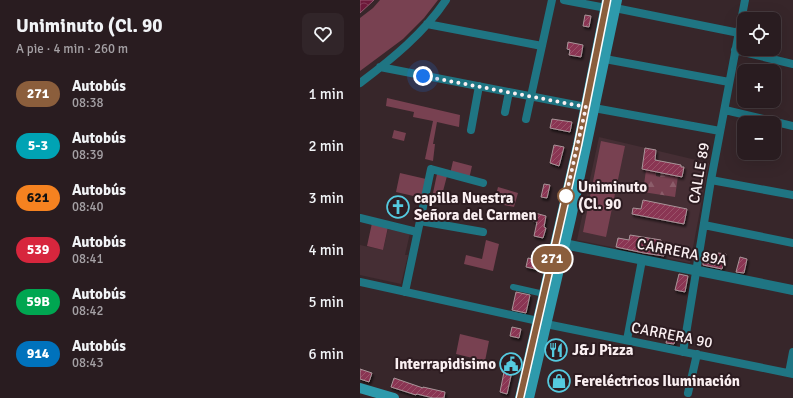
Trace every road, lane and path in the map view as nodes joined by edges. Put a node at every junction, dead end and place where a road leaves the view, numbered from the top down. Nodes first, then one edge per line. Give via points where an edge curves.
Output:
1 (446, 0) edge
2 (552, 0) edge
3 (564, 0) edge
4 (745, 0) edge
5 (611, 4) edge
6 (743, 12) edge
7 (427, 24) junction
8 (737, 33) edge
9 (737, 44) edge
10 (542, 46) junction
11 (736, 50) junction
12 (605, 59) junction
13 (793, 64) edge
14 (380, 68) junction
15 (729, 82) junction
16 (360, 83) edge
17 (479, 86) junction
18 (508, 92) junction
19 (531, 96) junction
20 (590, 108) junction
21 (725, 110) junction
22 (505, 112) dead end
23 (526, 119) dead end
24 (793, 126) edge
25 (471, 130) dead end
26 (720, 131) junction
27 (711, 180) junction
28 (483, 183) dead end
29 (793, 195) edge
30 (360, 218) edge
31 (420, 221) junction
32 (704, 225) junction
33 (418, 232) junction
34 (483, 232) dead end
35 (564, 244) junction
36 (793, 244) edge
37 (642, 260) junction
38 (696, 270) junction
39 (360, 282) edge
40 (513, 287) dead end
41 (793, 290) edge
42 (405, 292) junction
43 (544, 294) junction
44 (542, 323) junction
45 (627, 340) junction
46 (683, 352) junction
47 (793, 352) edge
48 (697, 354) junction
49 (791, 373) edge
50 (360, 388) edge
51 (688, 393) dead end
52 (382, 396) edge
53 (394, 398) edge
54 (520, 398) edge
55 (529, 398) edge

1 - 7 street
2 - 10 street
3 - 5 street
4 - 6 street, CALLE 89
5 - 8 street
5 - 12 main road
5 - 20 main road
7 - 10 street
7 - 14 street
9 - 11 street, CALLE 89
10 - 19 street
11 - 13 street
11 - 15 street, CALLE 89
12 - 15 street
12 - 20 main road
14 - 16 street
14 - 17 street
15 - 21 street, CALLE 89
17 - 18 street
17 - 25 street
18 - 19 street
18 - 22 street
19 - 20 street
19 - 23 street
20 - 26 street
20 - 35 main road
20 - 43 main road
21 - 24 street
21 - 26 street, CALLE 89
26 - 27 street, CALLE 89
27 - 29 street
27 - 32 street, CALLE 89
28 - 31 street via 431,169
30 - 33 street
31 - 33 street
31 - 34 street
32 - 36 street
32 - 38 street, CALLE 89
33 - 42 street
35 - 37 street, CARRERA 89A
35 - 44 main road
37 - 38 street, CARRERA 89A
37 - 45 street
38 - 41 street, CARRERA 89A
38 - 46 street, CALLE 89
39 - 42 street, CARRERA 90
40 - 43 street
42 - 44 street, CARRERA 90
43 - 44 main road
44 - 45 street, CARRERA 90
44 - 54 main road
44 - 55 main road
45 - 46 street, CARRERA 90
46 - 48 street, CARRERA 90
47 - 49 street
48 - 49 street, CARRERA 90
48 - 51 street
50 - 52 main road
52 - 53 main road

